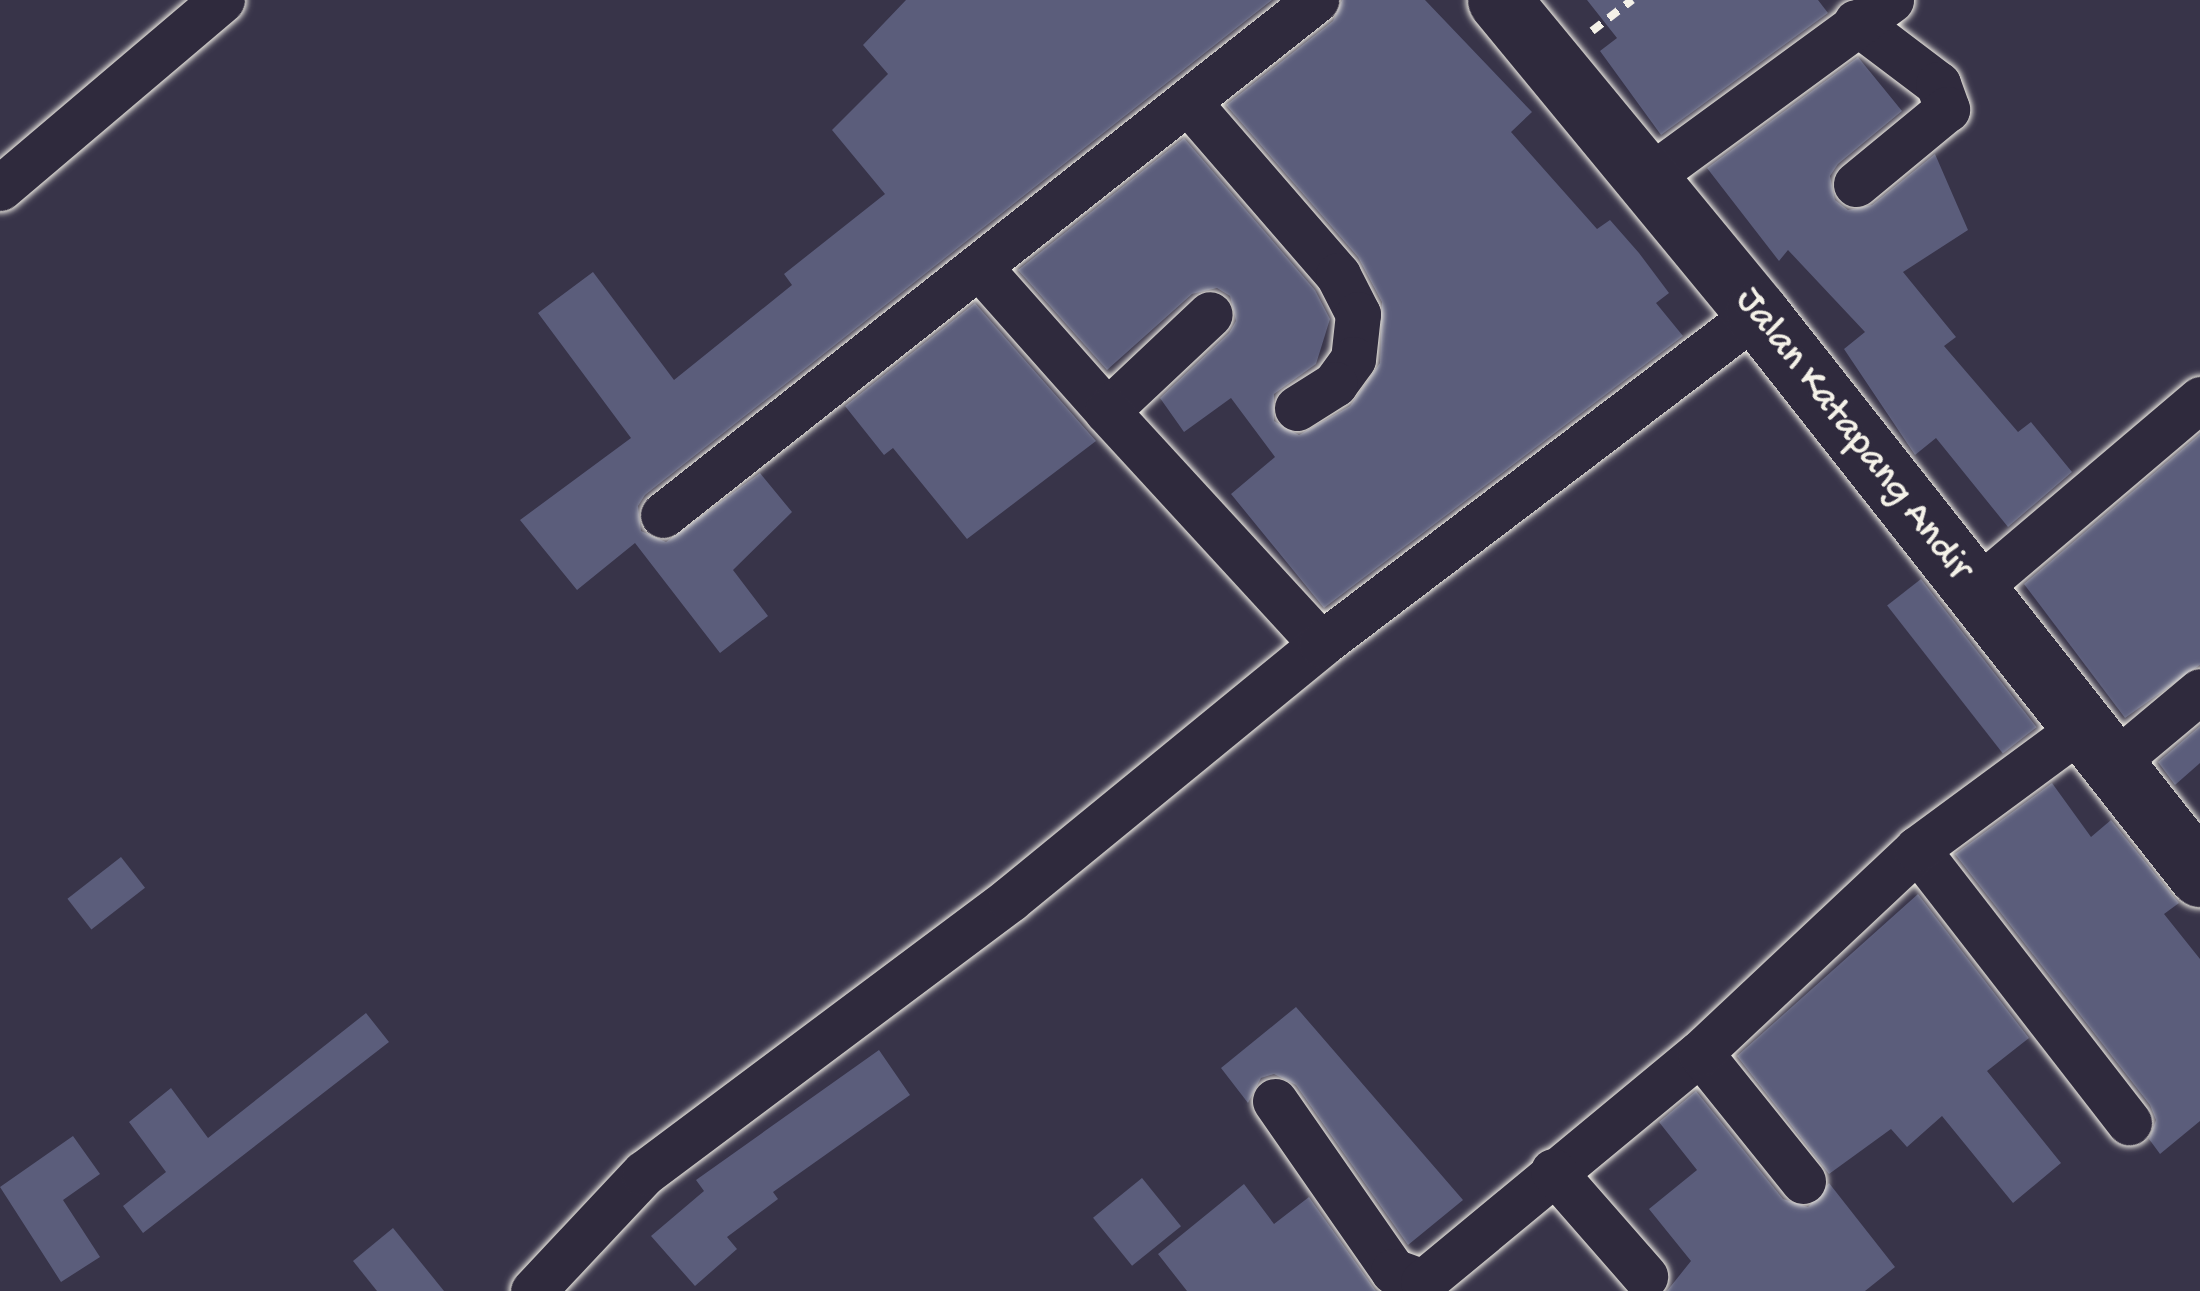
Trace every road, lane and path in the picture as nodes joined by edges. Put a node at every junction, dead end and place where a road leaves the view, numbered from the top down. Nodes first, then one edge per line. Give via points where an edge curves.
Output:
1 (222, 0) edge
2 (1316, 0) edge
3 (1499, 0) edge
4 (1873, 11) edge
5 (1189, 104) junction
6 (1645, 180) junction
7 (1856, 184) dead end
8 (0, 188) edge
9 (982, 270) junction
10 (1757, 313) junction
11 (1210, 314) dead end
12 (2200, 399) edge
13 (1297, 408) dead end
14 (1107, 411) junction
15 (663, 515) dead end
16 (1974, 591) junction
17 (1321, 644) junction
18 (2200, 691) edge
19 (2099, 744) junction
20 (1917, 849) junction
21 (2196, 861) edge
22 (1700, 1053) junction
23 (1275, 1101) dead end
24 (2129, 1122) dead end
25 (1553, 1172) junction
26 (1803, 1181) dead end
27 (1645, 1276) dead end
28 (533, 1291) edge

1 - 8 street
2 - 5 street
3 - 6 street, Jalan Katapang Andir
4 - 6 street
4 - 7 street via 1938,84 1947,110
5 - 9 street
5 - 13 street via 1338,275 1358,314 1353,359 1335,384
6 - 10 street, Jalan Katapang Andir
9 - 14 street
9 - 15 street
10 - 16 street, Jalan Katapang Andir
10 - 17 street
11 - 14 street
12 - 16 street
14 - 17 street
16 - 19 street, Jalan Katapang Andir
17 - 28 street via 1010,899 644,1173
18 - 19 street
19 - 20 street
19 - 21 street, Jalan Katapang Andir
20 - 22 street
20 - 24 street
22 - 25 street
22 - 26 street
23 - 25 street via 1404,1280 1424,1282
25 - 27 street

